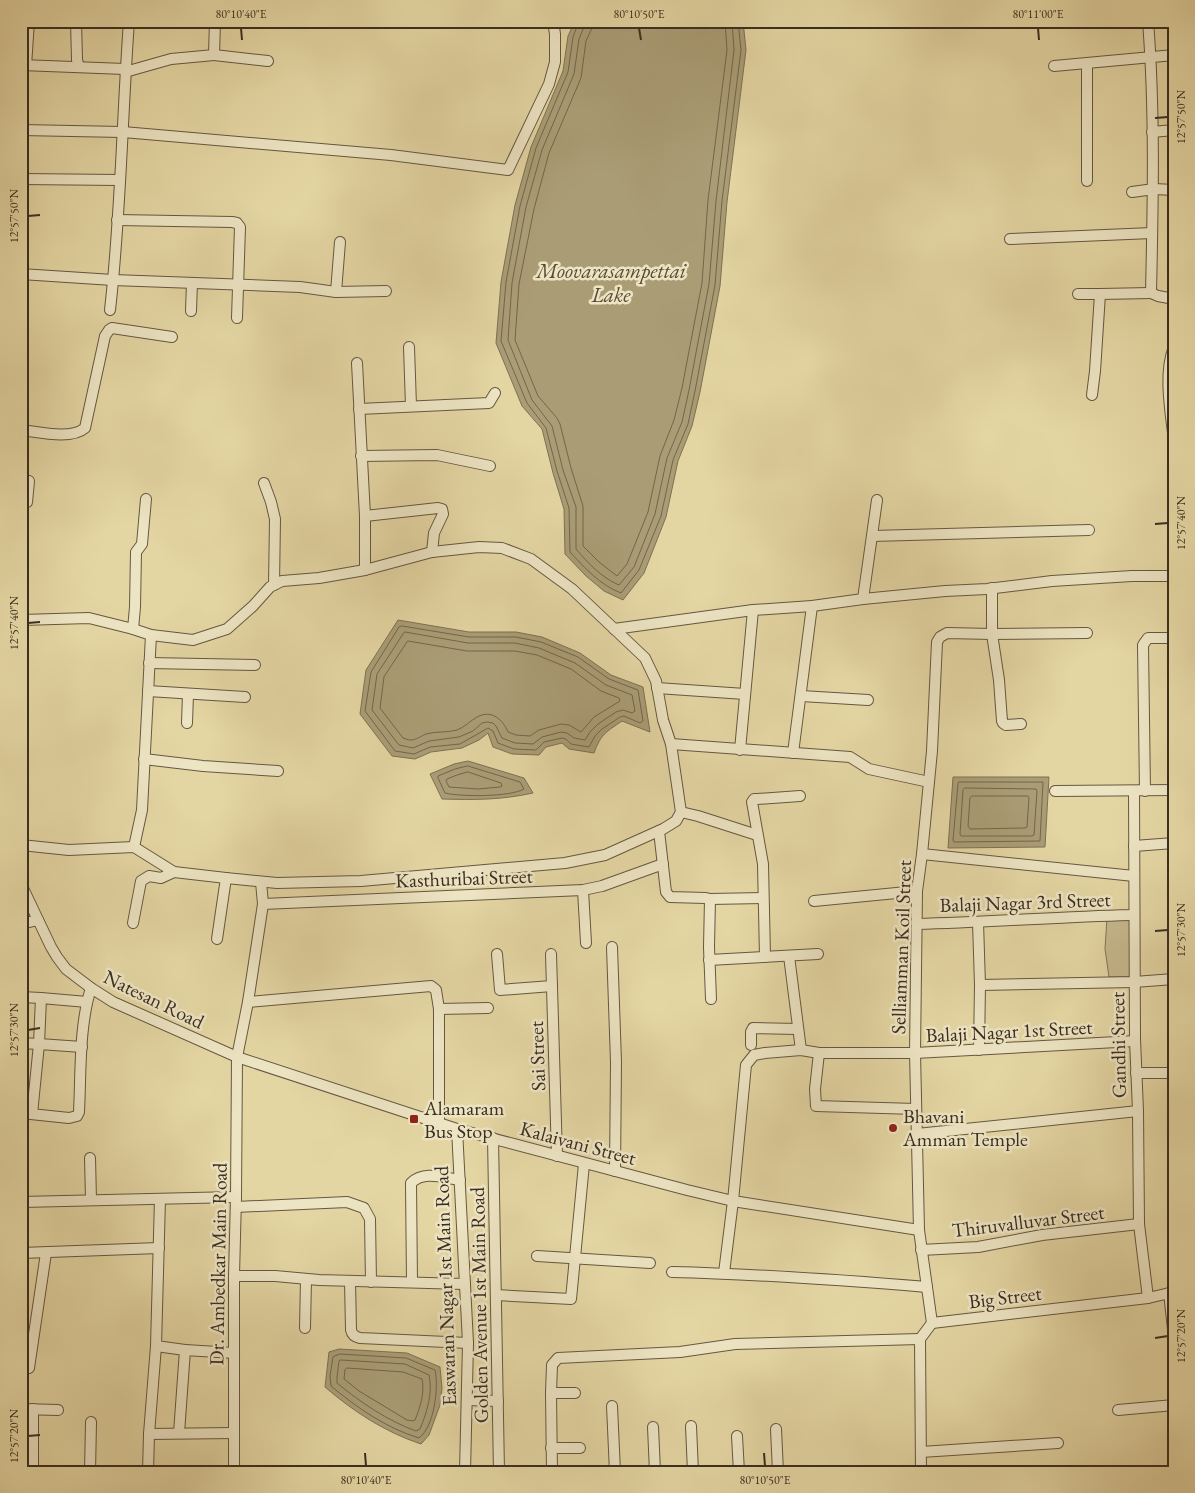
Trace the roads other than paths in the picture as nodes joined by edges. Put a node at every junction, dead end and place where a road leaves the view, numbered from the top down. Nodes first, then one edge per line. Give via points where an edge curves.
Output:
1 (29, 21) edge
2 (76, 21) edge
3 (128, 21) edge
4 (214, 21) edge
5 (553, 21) edge
6 (1148, 21) edge
7 (214, 54) junction
8 (1174, 54) edge
9 (1151, 58) junction
10 (268, 61) dead end
11 (1087, 64) junction
12 (24, 66) edge
13 (1054, 66) dead end
14 (79, 67) junction
15 (125, 70) junction
16 (21, 130) edge
17 (1174, 130) edge
18 (123, 132) junction
19 (1152, 132) junction
20 (21, 179) edge
21 (120, 180) junction
22 (1087, 180) dead end
23 (1154, 189) junction
24 (1174, 190) edge
25 (1132, 192) dead end
26 (117, 220) junction
27 (1152, 233) junction
28 (1010, 239) dead end
29 (340, 242) dead end
30 (21, 274) edge
31 (113, 280) junction
32 (192, 283) junction
33 (238, 285) junction
34 (386, 290) dead end
35 (336, 292) junction
36 (1151, 293) junction
37 (1078, 294) dead end
38 (1100, 294) junction
39 (1174, 299) edge
40 (110, 310) dead end
41 (191, 311) dead end
42 (237, 318) dead end
43 (172, 337) dead end
44 (409, 347) dead end
45 (1174, 347) edge
46 (356, 363) dead end
47 (495, 393) dead end
48 (1092, 395) dead end
49 (411, 406) junction
50 (359, 409) junction
51 (21, 430) edge
52 (1174, 441) edge
53 (362, 456) junction
54 (490, 466) dead end
55 (29, 481) dead end
56 (264, 483) dead end
57 (146, 499) dead end
58 (877, 500) dead end
59 (21, 503) edge
60 (365, 516) junction
61 (1089, 530) dead end
62 (872, 536) junction
63 (432, 552) junction
64 (1174, 555) edge
65 (366, 570) junction
66 (1174, 576) edge
67 (274, 585) junction
68 (992, 588) junction
69 (863, 599) junction
70 (812, 606) junction
71 (753, 610) junction
72 (21, 620) edge
73 (133, 629) junction
74 (614, 629) junction
75 (1087, 633) dead end
76 (992, 634) junction
77 (150, 635) junction
78 (1174, 638) edge
79 (148, 663) junction
80 (255, 665) dead end
81 (657, 688) junction
82 (148, 691) junction
83 (188, 694) junction
84 (746, 694) junction
85 (801, 696) junction
86 (245, 697) dead end
87 (868, 700) dead end
88 (187, 723) dead end
89 (1021, 724) dead end
90 (671, 744) junction
91 (740, 750) junction
92 (793, 753) junction
93 (144, 759) junction
94 (278, 771) dead end
95 (929, 782) junction
96 (1174, 790) edge
97 (1055, 791) dead end
98 (1134, 791) junction
99 (1145, 791) junction
100 (800, 796) dead end
101 (681, 812) junction
102 (659, 831) junction
103 (758, 835) junction
104 (1174, 843) edge
105 (21, 845) edge
106 (1134, 846) junction
107 (134, 847) junction
108 (922, 854) junction
109 (663, 864) junction
110 (174, 872) junction
111 (1134, 876) junction
112 (226, 878) junction
113 (261, 882) junction
114 (21, 884) edge
115 (583, 890) junction
116 (917, 891) junction
117 (763, 898) junction
118 (710, 899) junction
119 (814, 901) dead end
120 (263, 904) junction
121 (1134, 914) junction
122 (38, 920) junction
123 (978, 922) junction
124 (134, 923) dead end
125 (21, 924) edge
126 (916, 924) junction
127 (217, 939) dead end
128 (586, 943) dead end
129 (612, 947) dead end
130 (497, 954) dead end
131 (551, 954) dead end
132 (818, 954) dead end
133 (789, 956) junction
134 (765, 957) junction
135 (710, 960) junction
136 (1174, 979) edge
137 (1134, 982) junction
138 (980, 985) junction
139 (552, 986) junction
140 (91, 988) junction
141 (21, 997) edge
142 (41, 998) junction
143 (711, 999) dead end
144 (87, 1002) junction
145 (248, 1002) junction
146 (488, 1008) dead end
147 (439, 1009) junction
148 (798, 1029) junction
149 (1135, 1041) junction
150 (21, 1043) edge
151 (39, 1044) junction
152 (751, 1045) dead end
153 (82, 1047) junction
154 (801, 1050) junction
155 (979, 1050) junction
156 (819, 1053) junction
157 (915, 1053) junction
158 (237, 1057) junction
159 (1136, 1073) junction
160 (1174, 1073) edge
161 (916, 1109) junction
162 (1138, 1111) junction
163 (26, 1114) edge
164 (439, 1123) junction
165 (457, 1130) junction
166 (917, 1134) junction
167 (493, 1138) junction
168 (557, 1156) junction
169 (90, 1158) dead end
170 (584, 1164) junction
171 (615, 1171) junction
172 (460, 1180) junction
173 (160, 1199) junction
174 (91, 1200) junction
175 (733, 1201) junction
176 (21, 1202) edge
177 (236, 1202) junction
178 (1139, 1224) junction
179 (919, 1230) junction
180 (159, 1248) junction
181 (921, 1250) junction
182 (21, 1253) edge
183 (46, 1253) junction
184 (537, 1256) dead end
185 (575, 1259) junction
186 (650, 1263) dead end
187 (672, 1272) dead end
188 (724, 1273) junction
189 (234, 1276) junction
190 (306, 1279) junction
191 (350, 1281) junction
192 (371, 1282) junction
193 (412, 1282) junction
194 (465, 1284) junction
195 (927, 1287) junction
196 (1171, 1293) edge
197 (496, 1295) junction
198 (1148, 1298) junction
199 (932, 1323) junction
200 (305, 1328) dead end
201 (1174, 1338) edge
202 (920, 1339) junction
203 (468, 1342) junction
204 (156, 1346) junction
205 (185, 1350) junction
206 (234, 1353) junction
207 (28, 1368) dead end
208 (551, 1392) junction
209 (575, 1393) dead end
210 (466, 1400) junction
211 (498, 1401) junction
212 (1174, 1405) edge
213 (612, 1406) dead end
214 (21, 1409) edge
215 (33, 1409) junction
216 (58, 1410) dead end
217 (1118, 1410) dead end
218 (91, 1422) dead end
219 (691, 1426) dead end
220 (653, 1427) dead end
221 (776, 1429) dead end
222 (234, 1433) junction
223 (149, 1434) junction
224 (179, 1434) junction
225 (737, 1436) dead end
226 (1058, 1443) dead end
227 (551, 1448) junction
228 (580, 1448) dead end
229 (921, 1452) junction
230 (21, 1468) edge
231 (32, 1470) edge
232 (90, 1472) edge
233 (148, 1472) edge
234 (234, 1472) edge
235 (465, 1472) edge
236 (499, 1472) edge
237 (552, 1472) edge
238 (615, 1472) edge
239 (655, 1472) edge
240 (693, 1472) edge
241 (739, 1472) edge
242 (778, 1472) edge
243 (921, 1472) edge

1 - 12 street
2 - 14 street
3 - 15 street
4 - 7 street
5 - 18 street via 555,62 549,84 508,170 391,155
6 - 9 street
7 - 10 street
7 - 15 street via 172,59
8 - 9 street
9 - 11 street
9 - 19 street
11 - 13 street
11 - 22 street
12 - 14 street
14 - 15 street
15 - 18 street
16 - 18 street
17 - 19 street
18 - 21 street
19 - 23 street
20 - 21 street
21 - 26 street
23 - 24 street
23 - 25 street
23 - 27 street
26 - 31 street
26 - 33 street via 237,223 240,227
27 - 28 street
27 - 36 street
29 - 35 street
30 - 31 street
31 - 32 street
31 - 40 street
32 - 33 street
32 - 41 street
33 - 35 street
33 - 42 street
34 - 35 street
36 - 38 street
36 - 39 street
37 - 38 street
38 - 48 street
43 - 51 street via 112,328 105,336 84,428 79,432 62,434
44 - 49 street
45 - 52 street via 1168,390
46 - 50 street
47 - 49 street via 488,403
49 - 50 street
50 - 53 street
53 - 54 street via 436,455
53 - 60 street
55 - 59 street via 27,502
56 - 67 street via 275,519
57 - 73 street via 142,544 136,552
58 - 62 street
60 - 63 street via 442,509
60 - 65 street
61 - 62 street
62 - 69 street
63 - 65 street
63 - 74 street via 502,548 531,558 572,589
64 - 66 street
65 - 67 street via 282,581
66 - 68 street via 1052,581
67 - 77 street via 228,629 193,640
68 - 69 street
68 - 76 street
69 - 70 street
70 - 71 street
70 - 85 street
71 - 74 street
71 - 84 street
72 - 73 street via 89,618
73 - 77 street
74 - 81 street via 645,658
75 - 76 street
76 - 89 street via 1003,723
76 - 95 street, Selliamman Koil Street via 947,633 937,642
77 - 79 street
78 - 99 street via 1148,638 1143,645
79 - 80 street
79 - 82 street
81 - 84 street
81 - 90 street
82 - 83 street
82 - 93 street
83 - 86 street
83 - 88 street
84 - 91 street
85 - 87 street
85 - 92 street
90 - 91 street
90 - 101 street
91 - 92 street
92 - 95 street via 850,757 870,768
93 - 94 street
93 - 107 street via 142,810
95 - 108 street, Selliamman Koil Street
96 - 99 street
97 - 98 street
98 - 99 street
98 - 106 street, Gandhi Street
100 - 103 street via 754,800 752,805
101 - 102 street via 676,821
101 - 103 street
102 - 109 street
102 - 113 street via 605,855 565,863 361,881
103 - 117 street via 763,864
104 - 106 street
105 - 107 street via 69,850
106 - 111 street, Gandhi Street
107 - 110 street
108 - 111 street
108 - 116 street, Selliamman Koil Street
109 - 115 street, Kasthuribai Street
109 - 118 street via 666,892 670,897
110 - 112 street
110 - 124 street via 161,878 149,876 141,881
111 - 121 street, Gandhi Street
112 - 113 street
112 - 127 street
113 - 120 street, Dr. Ambedkar Main Road
114 - 122 street, Natesan Road
115 - 120 street, Kasthuribai Street
115 - 128 street
116 - 119 street
116 - 126 street, Selliamman Koil Street
117 - 118 street
117 - 134 street
118 - 135 street
120 - 145 street, Dr. Ambedkar Main Road
121 - 123 street, Balaji Nagar 3rd Street
121 - 137 street, Gandhi Street
122 - 125 street
122 - 140 street, Natesan Road via 57,958
123 - 126 street, Balaji Nagar 3rd Street
123 - 138 street
126 - 157 street, Selliamman Koil Street
129 - 171 street
130 - 139 street via 500,990
131 - 139 street, Sai Street
132 - 133 street
133 - 134 street
133 - 148 street
134 - 135 street
135 - 143 street
136 - 137 street
137 - 138 street
137 - 149 street, Gandhi Street
138 - 155 street
139 - 168 street, Sai Street
140 - 144 street
140 - 158 street, Natesan Road via 113,1002
141 - 142 street
142 - 144 street
142 - 151 street
144 - 153 street
145 - 147 street via 431,986 436,990
145 - 158 street, Dr. Ambedkar Main Road
146 - 147 street
147 - 164 street
148 - 152 street via 753,1028
148 - 154 street
149 - 155 street, Balaji Nagar 1st Street
149 - 159 street, Gandhi Street
150 - 151 street
151 - 153 street
151 - 163 street
153 - 163 street via 77,1116
154 - 156 street, Balaji Nagar 1st Street
154 - 175 street, Balaji Nagar 1st Street via 754,1055 746,1065
155 - 157 street, Balaji Nagar 1st Street
156 - 157 street, Balaji Nagar 1st Street
156 - 161 street via 816,1106
157 - 161 street, Selliamman Koil Street
158 - 164 street, Kalaivani Street
158 - 177 street, Dr. Ambedkar Main Road
159 - 160 street
159 - 162 street, Gandhi Street
161 - 166 street, Selliamman Koil Street
162 - 166 street
162 - 178 street, Gandhi Street
164 - 165 street, Kalaivani Street
165 - 167 street, Kalaivani Street
165 - 172 street, Easwaran Nagar 1st Main Road
166 - 179 street, Selliamman Koil Street
167 - 168 street, Kalaivani Street
167 - 197 street, Golden Avenue 1st Main Road
168 - 170 street, Kalaivani Street
169 - 174 street
170 - 171 street, Kalaivani Street
170 - 185 street
171 - 175 street, Kalaivani Street
172 - 193 street via 425,1175 411,1182
172 - 194 street, Easwaran Nagar 1st Main Road
173 - 174 street
173 - 177 street
173 - 180 street
174 - 176 street
175 - 179 street, Kalaivani Street
175 - 188 street, Balaji Nagar 1st Street
177 - 189 street, Dr. Ambedkar Main Road
177 - 192 street via 347,1202 364,1208 370,1219
178 - 181 street, Thiruvalluvar Street via 1042,1235 978,1247
178 - 198 street, Gandhi Street
179 - 181 street
180 - 183 street
180 - 204 street
181 - 195 street
182 - 183 street
183 - 207 street
184 - 185 street
185 - 186 street
185 - 197 street via 571,1299
187 - 188 street
188 - 195 street
189 - 190 street
189 - 206 street, Dr. Ambedkar Main Road
190 - 191 street
190 - 200 street
191 - 192 street
191 - 203 street via 351,1330 355,1337
192 - 193 street
193 - 194 street
194 - 203 street, Easwaran Nagar 1st Main Road
195 - 199 street
196 - 198 street, Big Street
196 - 201 street
197 - 211 street, Golden Avenue 1st Main Road
198 - 199 street, Big Street
199 - 202 street
202 - 208 street via 735,1344 680,1352 558,1358 552,1365
202 - 229 street
203 - 210 street, Easwaran Nagar 1st Main Road
204 - 205 street
204 - 223 street
205 - 206 street
205 - 224 street
206 - 222 street, Dr. Ambedkar Main Road
208 - 209 street
208 - 227 street
210 - 211 street
210 - 235 street, Easwaran Nagar 1st Main Road
211 - 236 street, Golden Avenue 1st Main Road
212 - 217 street
213 - 238 street
214 - 215 street
215 - 216 street
215 - 231 street
218 - 232 street
219 - 240 street
220 - 239 street
221 - 242 street
222 - 224 street
222 - 234 street, Dr. Ambedkar Main Road
223 - 224 street
223 - 233 street
225 - 241 street
226 - 229 street
227 - 228 street
227 - 237 street
229 - 243 street
230 - 231 street

